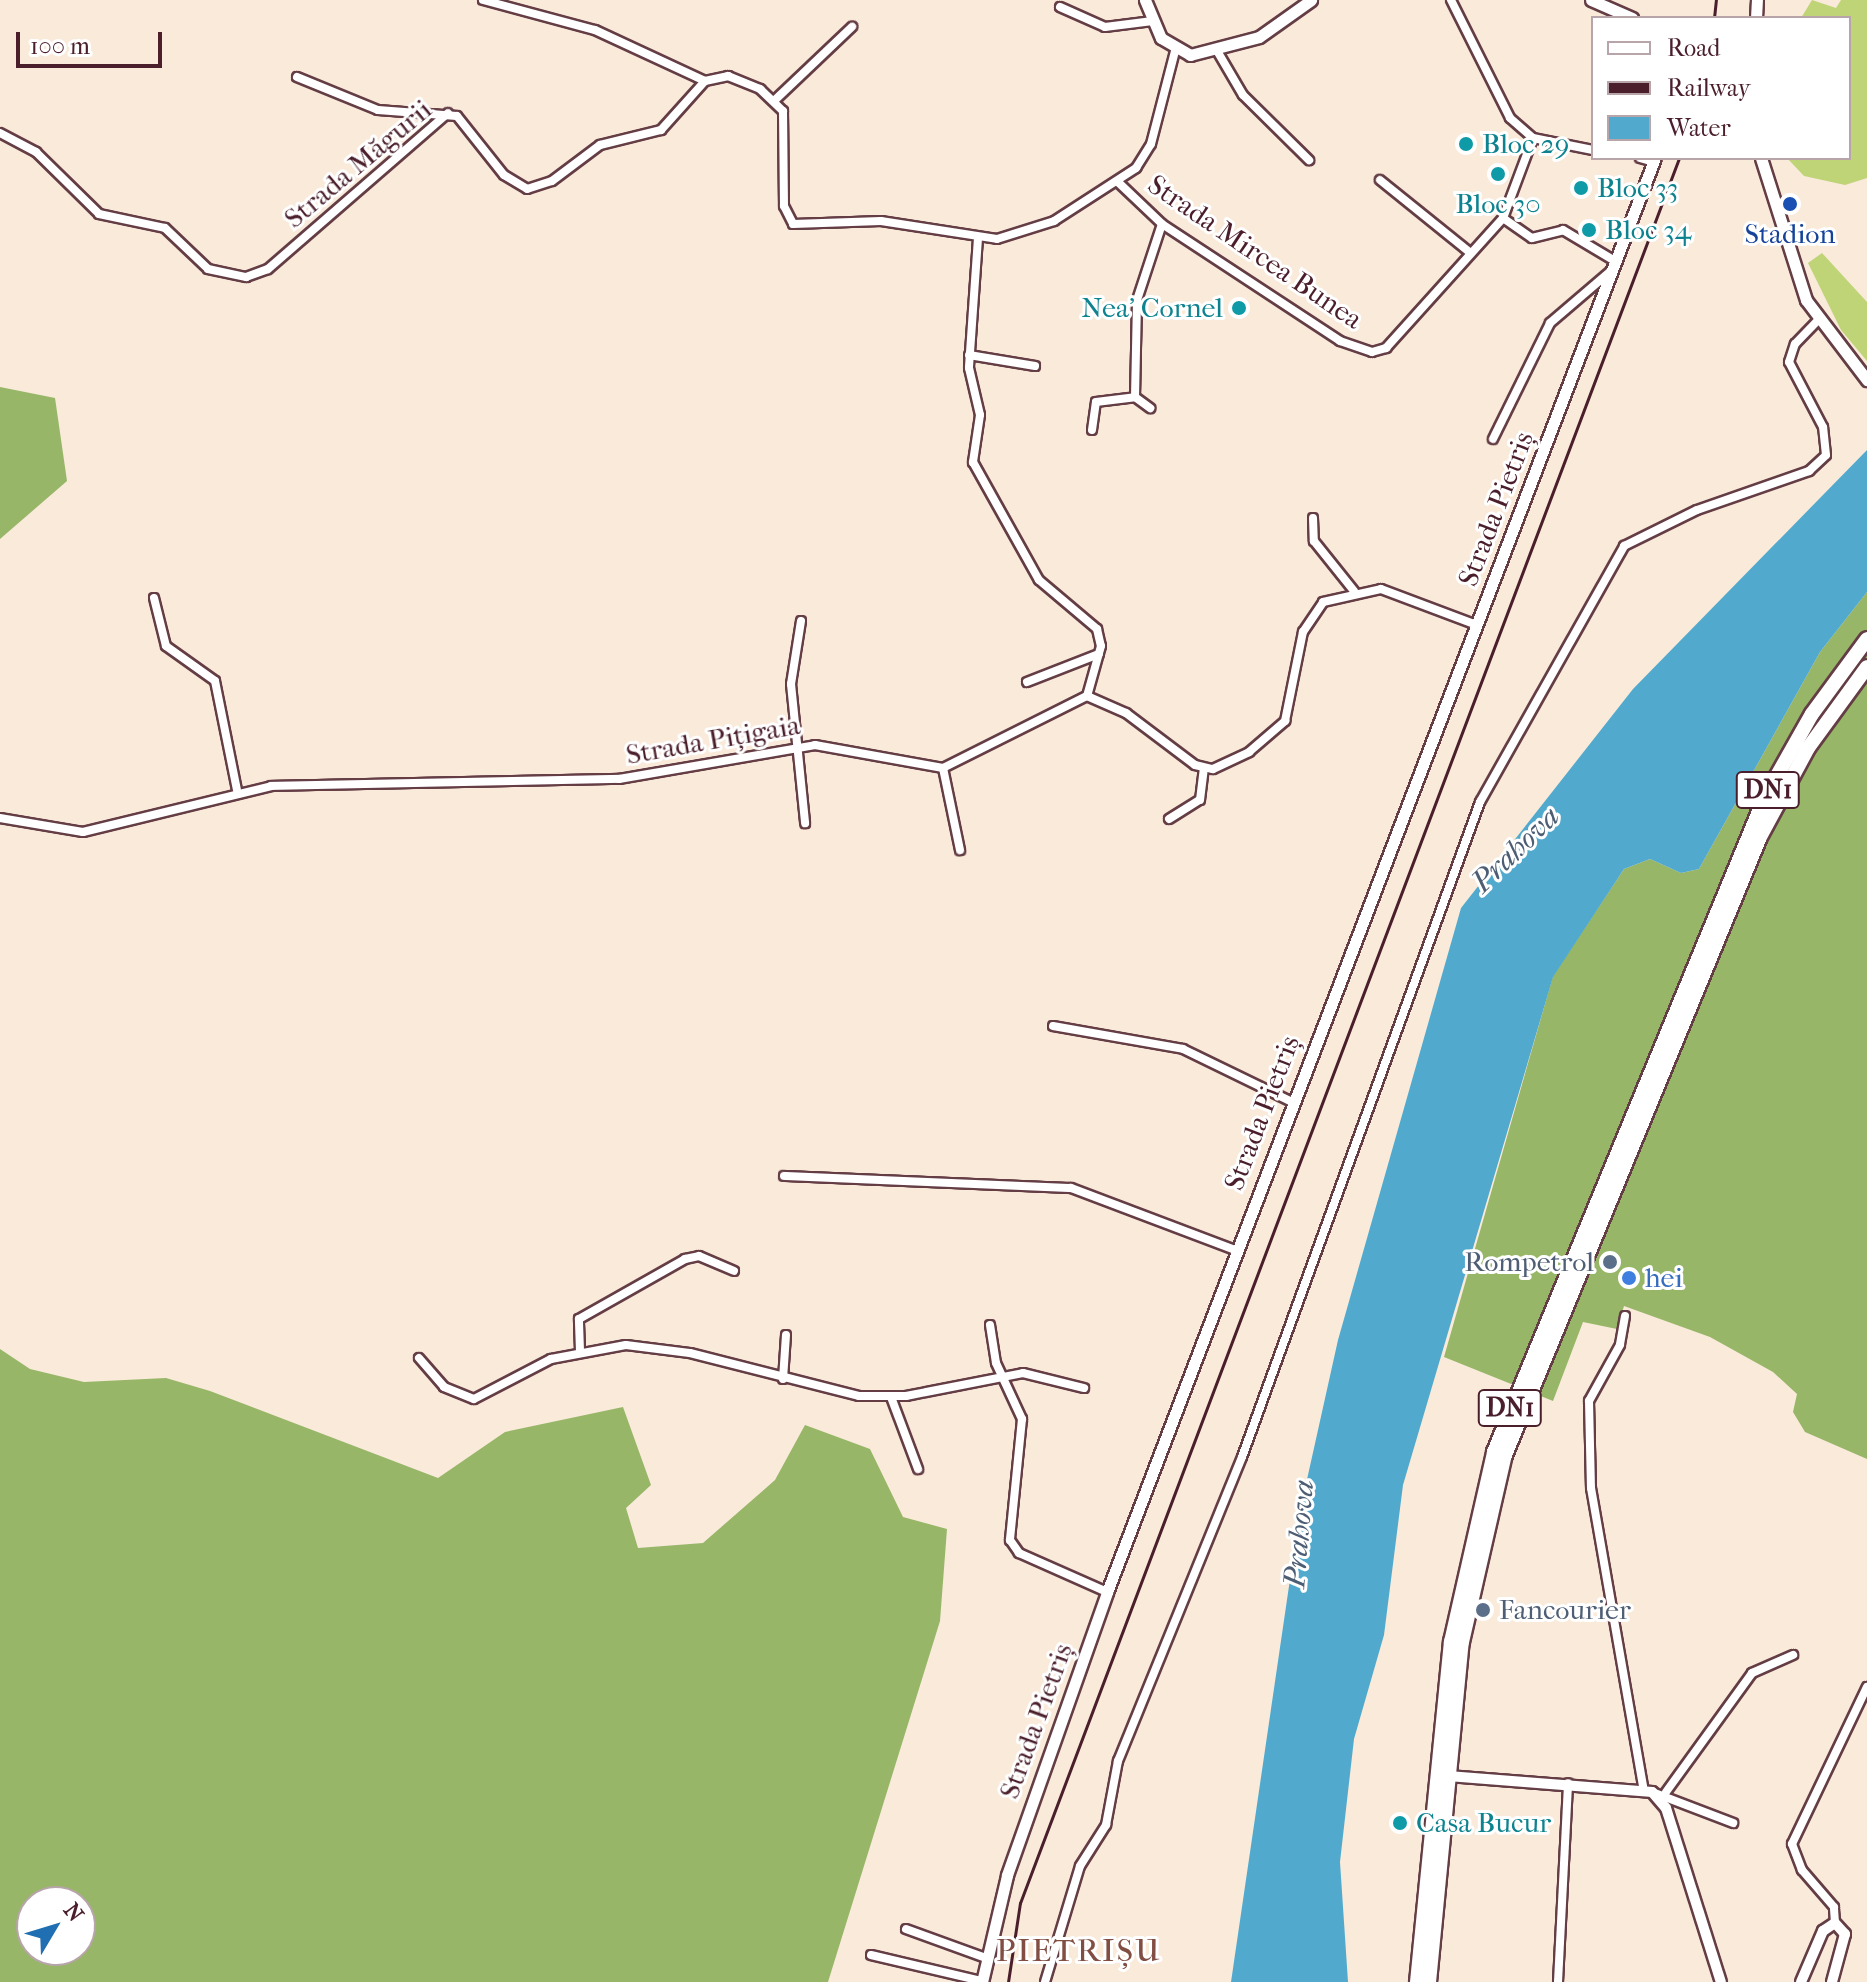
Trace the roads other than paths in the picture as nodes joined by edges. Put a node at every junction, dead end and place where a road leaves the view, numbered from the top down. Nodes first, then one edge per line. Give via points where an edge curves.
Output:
1 (483, 0) edge
2 (1145, 0) edge
3 (1311, 0) edge
4 (1451, 0) edge
5 (1591, 0) edge
6 (1060, 7) dead end
7 (1627, 16) edge
8 (1153, 21) junction
9 (852, 27) dead end
10 (1216, 49) junction
11 (1175, 51) junction
12 (297, 77) dead end
13 (705, 81) junction
14 (776, 99) junction
15 (448, 113) junction
16 (0, 133) edge
17 (1533, 138) junction
18 (1591, 150) edge
19 (1309, 160) dead end
20 (1654, 160) edge
21 (1762, 160) edge
22 (1380, 180) dead end
23 (1119, 183) junction
24 (1503, 218) junction
25 (1162, 224) junction
26 (978, 238) junction
27 (1468, 251) junction
28 (1614, 266) junction
29 (1817, 321) junction
30 (969, 355) junction
31 (1035, 366) dead end
32 (1867, 380) edge
33 (1135, 397) junction
34 (1150, 408) dead end
35 (1092, 430) dead end
36 (1493, 439) dead end
37 (1313, 518) dead end
38 (1354, 591) junction
39 (154, 598) dead end
40 (801, 621) dead end
41 (1477, 625) junction
42 (1867, 639) edge
43 (1099, 654) junction
44 (1867, 667) edge
45 (1027, 682) dead end
46 (1087, 696) junction
47 (799, 746) junction
48 (943, 768) junction
49 (1204, 768) junction
50 (237, 790) junction
51 (0, 818) edge
52 (1169, 819) dead end
53 (805, 823) dead end
54 (960, 850) dead end
55 (1053, 1026) dead end
56 (1292, 1102) junction
57 (784, 1176) dead end
58 (1235, 1250) junction
59 (734, 1271) dead end
60 (1625, 1316) dead end
61 (990, 1325) dead end
62 (786, 1335) dead end
63 (580, 1351) junction
64 (419, 1358) dead end
65 (1005, 1375) junction
66 (783, 1379) junction
67 (1084, 1388) dead end
68 (891, 1397) junction
69 (918, 1469) dead end
70 (1107, 1592) junction
71 (1793, 1655) dead end
72 (1867, 1687) edge
73 (1448, 1776) junction
74 (1568, 1783) junction
75 (1647, 1789) junction
76 (1666, 1792) junction
77 (1733, 1823) dead end
78 (1835, 1923) junction
79 (906, 1929) dead end
80 (871, 1955) dead end
81 (986, 1958) junction
82 (982, 1982) edge
83 (1045, 1982) edge
84 (1417, 1982) edge
85 (1429, 1982) edge
86 (1558, 1982) edge
87 (1721, 1982) edge
88 (1801, 1982) edge
89 (1832, 1982) edge

1 - 13 street via 595,30
2 - 8 main road
3 - 10 main road via 1269,32
4 - 17 street via 1500,105
5 - 7 main road
6 - 8 street via 1105,27
8 - 11 main road
9 - 14 street
10 - 11 main road
10 - 19 street via 1243,95
11 - 23 street via 1151,144
12 - 15 street via 378,110
13 - 14 street via 728,76
13 - 15 street, Strada Măgurii via 661,130 600,145 534,188 511,182 464,120
14 - 26 street via 787,123 784,206 793,224 881,221
15 - 16 street, Strada Măgurii via 268,269 246,277 208,269 165,228 99,214 36,152
17 - 18 street
17 - 24 street
20 - 28 main road, Strada Pietriș
21 - 29 main road
22 - 27 street
23 - 25 street, Strada Mircea Bunea
23 - 26 street via 1029,231
24 - 27 street, Strada Mircea Bunea
24 - 28 street via 1532,238 1563,230
25 - 27 street, Strada Mircea Bunea via 1340,341 1372,352 1397,337
25 - 33 street via 1137,300
26 - 30 street
28 - 36 street via 1550,323
28 - 41 main road, Strada Pietriș
29 - 32 main road
29 - 83 street via 1795,344 1789,362 1827,439 1821,462 1624,546 1480,802 1237,1471 1118,1761 1106,1825 1080,1866
30 - 31 street
30 - 43 street via 980,415 975,472 1039,580 1097,629
33 - 34 street
33 - 35 street via 1096,402
37 - 38 street via 1314,541
38 - 41 street via 1399,594
38 - 49 street via 1323,602 1308,619 1293,706 1279,728 1238,759
39 - 50 street via 166,646 215,681
40 - 47 street via 791,684
41 - 56 main road, Strada Pietriș
42 - 84 highway, DN1 via 1812,714 1759,808 1494,1452 1452,1630
43 - 45 street
43 - 46 street
44 - 73 highway, DN1 via 1808,748 1760,837 1531,1380 1468,1603
46 - 48 street
46 - 49 street via 1126,713
47 - 48 street, Strada Pițigaia
47 - 50 street, Strada Pițigaia via 619,779
47 - 53 street
48 - 54 street
49 - 52 street via 1200,800
50 - 51 street, Strada Pițigaia via 83,832
55 - 56 street via 1183,1049
56 - 58 main road, Strada Pietriș
57 - 58 street via 1071,1188
58 - 70 main road, Strada Pietriș
59 - 63 street via 699,1256 685,1259 579,1319
60 - 75 street via 1623,1338 1589,1401 1591,1488
61 - 65 street
62 - 66 street
63 - 64 street via 474,1399 444,1387
63 - 66 street via 654,1347
65 - 67 street via 1038,1374
65 - 68 street
65 - 70 street via 1023,1433 1010,1540 1019,1553
66 - 68 street
68 - 69 street
70 - 81 main road, Strada Pietriș via 1007,1875
71 - 76 street via 1752,1673
72 - 78 street via 1792,1844 1802,1870 1834,1907
73 - 74 street
73 - 85 highway, DN1
74 - 75 street
74 - 86 street
75 - 76 street
75 - 87 street via 1666,1808
76 - 77 street
78 - 88 street via 1823,1931
78 - 89 street via 1845,1934
79 - 81 street
80 - 82 street
81 - 82 main road, Strada Pietriș

